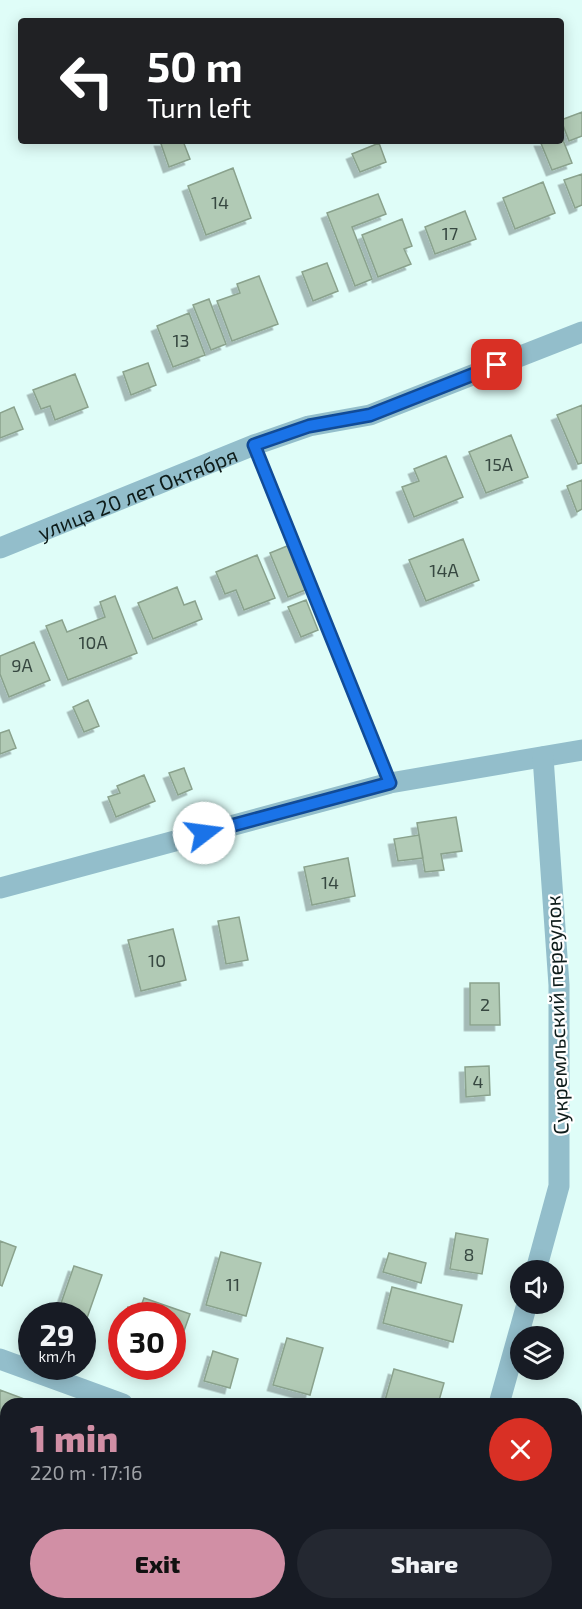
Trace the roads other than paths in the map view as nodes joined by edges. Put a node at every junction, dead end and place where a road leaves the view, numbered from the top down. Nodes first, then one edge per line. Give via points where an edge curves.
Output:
1 (582, 332) edge
2 (254, 445) junction
3 (0, 548) edge
4 (582, 750) edge
5 (543, 757) junction
6 (390, 783) junction
7 (0, 888) edge
8 (539, 1260) edge
9 (524, 1314) edge
10 (0, 1359) edge
11 (107, 1398) edge
12 (501, 1398) edge

1 - 2 street, улица 20 лет Октября via 370,415 309,426
2 - 3 street, улица 20 лет Октября
2 - 6 lane
4 - 5 street
5 - 6 street
5 - 8 street, Сукремльский переулок via 560,986 559,1186
6 - 7 street
9 - 12 street
10 - 11 street

